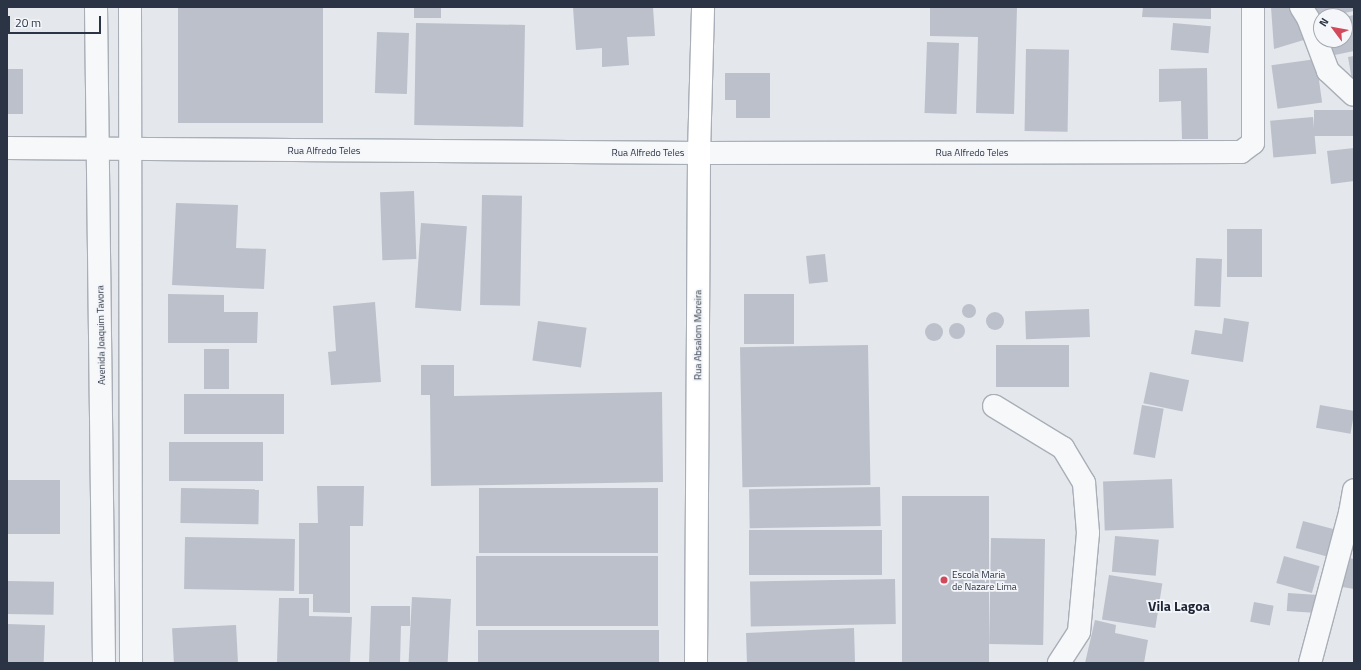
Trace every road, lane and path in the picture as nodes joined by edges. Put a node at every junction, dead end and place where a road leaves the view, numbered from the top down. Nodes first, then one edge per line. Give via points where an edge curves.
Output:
1 (96, 7) edge
2 (130, 7) edge
3 (703, 7) edge
4 (1253, 7) edge
5 (1302, 7) edge
6 (1354, 95) edge
7 (7, 148) edge
8 (99, 149) junction
9 (132, 150) junction
10 (699, 153) junction
11 (994, 406) dead end
12 (1354, 490) edge
13 (104, 663) edge
14 (131, 663) edge
15 (696, 663) edge
16 (1060, 663) edge
17 (1310, 663) edge

1 - 8 street, Avenida Joaquim Tavora
2 - 9 street
3 - 10 street, Rua Absalom Moreira
4 - 10 street, Rua Alfredo Teles via 1253,144 1241,152
5 - 6 street via 1328,71
7 - 8 street, Rua Alfredo Teles
8 - 9 street, Rua Alfredo Teles
8 - 13 street, Avenida Joaquim Tavora
9 - 10 street, Rua Alfredo Teles
9 - 14 street
10 - 15 street, Rua Absalom Moreira
11 - 16 street via 1063,448 1084,483 1088,533 1079,632
12 - 17 street

